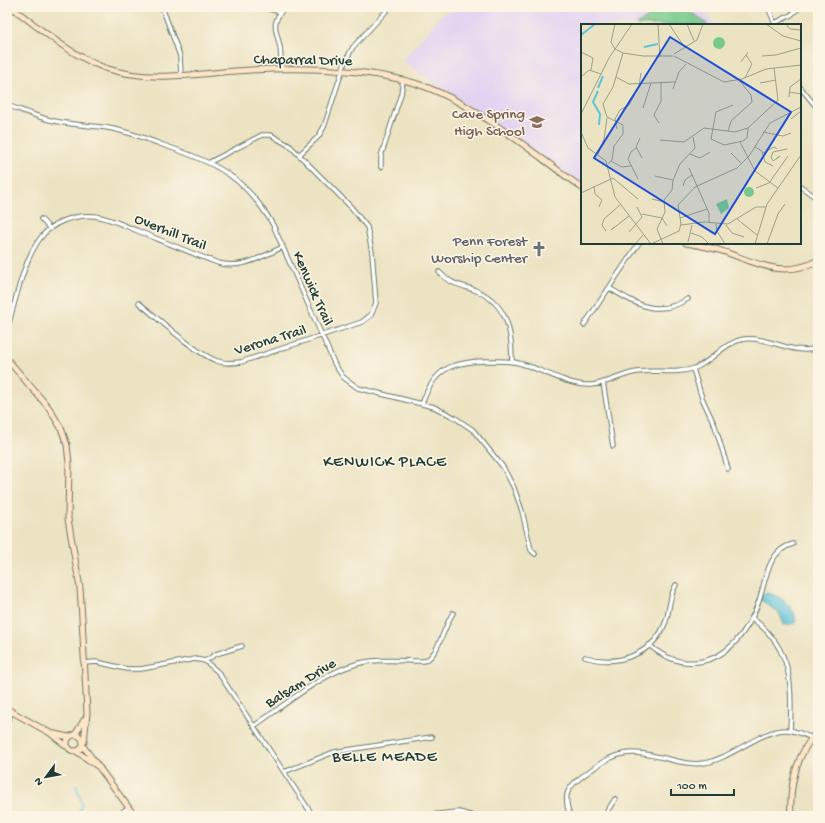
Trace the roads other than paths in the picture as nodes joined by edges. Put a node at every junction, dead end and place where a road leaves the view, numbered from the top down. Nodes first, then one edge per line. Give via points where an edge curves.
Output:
1 (11, 7) edge
2 (162, 7) edge
3 (262, 7) edge
4 (285, 7) edge
5 (390, 7) edge
6 (768, 7) edge
7 (800, 7) edge
8 (281, 12) junction
9 (775, 24) edge
10 (282, 69) junction
11 (342, 70) junction
12 (181, 75) junction
13 (403, 80) junction
14 (801, 88) edge
15 (7, 105) edge
16 (818, 109) edge
17 (299, 155) junction
18 (210, 162) junction
19 (381, 167) dead end
20 (581, 187) edge
21 (801, 187) edge
22 (818, 199) edge
23 (41, 219) dead end
24 (50, 229) junction
25 (638, 244) edge
26 (691, 244) edge
27 (283, 247) junction
28 (818, 260) edge
29 (439, 272) dead end
30 (609, 288) junction
31 (688, 299) dead end
32 (139, 303) dead end
33 (584, 325) dead end
34 (7, 329) edge
35 (322, 335) junction
36 (818, 348) edge
37 (7, 359) edge
38 (512, 362) junction
39 (693, 369) junction
40 (603, 382) junction
41 (422, 404) junction
42 (613, 446) dead end
43 (728, 469) dead end
44 (793, 544) dead end
45 (535, 554) dead end
46 (676, 586) dead end
47 (453, 613) dead end
48 (752, 618) junction
49 (649, 645) junction
50 (242, 646) dead end
51 (585, 657) dead end
52 (205, 660) junction
53 (83, 663) junction
54 (10, 711) edge
55 (85, 718) junction
56 (7, 722) edge
57 (254, 726) junction
58 (790, 730) junction
59 (818, 730) edge
60 (50, 733) junction
61 (75, 734) junction
62 (69, 737) junction
63 (432, 737) dead end
64 (812, 738) junction
65 (83, 744) junction
66 (69, 748) junction
67 (76, 751) junction
68 (100, 769) junction
69 (284, 772) junction
70 (615, 799) dead end
71 (129, 807) junction
72 (117, 816) edge
73 (135, 816) edge
74 (313, 816) edge
75 (419, 816) edge
76 (473, 816) edge
77 (570, 816) edge
78 (604, 816) edge
79 (791, 816) edge

1 - 12 street, Chaparral Drive via 74,53 99,65 137,75
2 - 12 street via 180,56
3 - 8 street
4 - 8 street
5 - 11 street via 358,40
6 - 9 street
7 - 9 street
8 - 10 street via 275,28
10 - 11 street, Chaparral Drive
10 - 12 street, Chaparral Drive
11 - 13 street, Chaparral Drive
11 - 17 street via 324,127 318,137
13 - 19 street via 381,156
13 - 20 street, Chaparral Drive via 436,91 458,102
14 - 16 street
15 - 18 street, Kenwick Trail via 50,120 123,132
17 - 18 street, Verona Trail via 278,138 262,135
17 - 35 street, Verona Trail via 364,222 372,252 376,294 373,311 362,322
18 - 27 street, Kenwick Trail via 252,194 267,214
21 - 22 street
23 - 24 street
24 - 27 street, Overhill Trail via 68,219 99,216 228,265 246,263
24 - 34 street, Overhill Trail via 39,239 30,256
25 - 30 street
26 - 28 street via 720,250 776,269 801,268
27 - 35 street, Kenwick Trail
29 - 38 street via 448,280 485,294 498,305 507,321
30 - 31 street via 653,308 669,308
30 - 33 street
32 - 35 street, Verona Trail via 201,352 221,362 242,362
35 - 41 street, Kenwick Trail via 335,365 348,382 358,388
36 - 39 street via 795,350 761,340 744,340 726,346
37 - 53 street via 49,408 61,428 67,445 68,519 81,595
38 - 40 street via 579,384 592,385
38 - 41 street via 467,362 453,365 436,377
39 - 40 street via 678,372 637,372
39 - 43 street
40 - 42 street
41 - 45 street, Kenwick Trail via 434,407 459,420 485,443 503,467 514,488 531,550
44 - 48 street via 779,551 771,562
46 - 49 street via 670,598 664,626
47 - 57 street, Balsam Drive via 431,658 424,661 374,662 344,668 317,683
48 - 49 street via 731,647 720,656 708,660 690,663 675,660
48 - 58 street via 772,636 785,658 790,680
49 - 51 street via 624,659 607,661
50 - 52 street
52 - 53 street via 195,659 134,670 97,662
52 - 57 street via 218,672
53 - 55 street
54 - 56 street
54 - 60 street
55 - 61 street
55 - 65 street
57 - 69 street
58 - 64 street
58 - 77 street via 773,732 703,764 688,764 642,754 612,756 571,785 566,798
59 - 64 street
60 - 62 street
60 - 66 street
61 - 62 street
61 - 65 street via 80,736
62 - 66 street
63 - 69 street via 334,752
64 - 79 street via 801,756 793,777
65 - 67 street
65 - 68 street
66 - 67 street
67 - 68 street
68 - 71 street
69 - 74 street
70 - 78 street
71 - 72 street
71 - 73 street
75 - 76 street via 459,812

